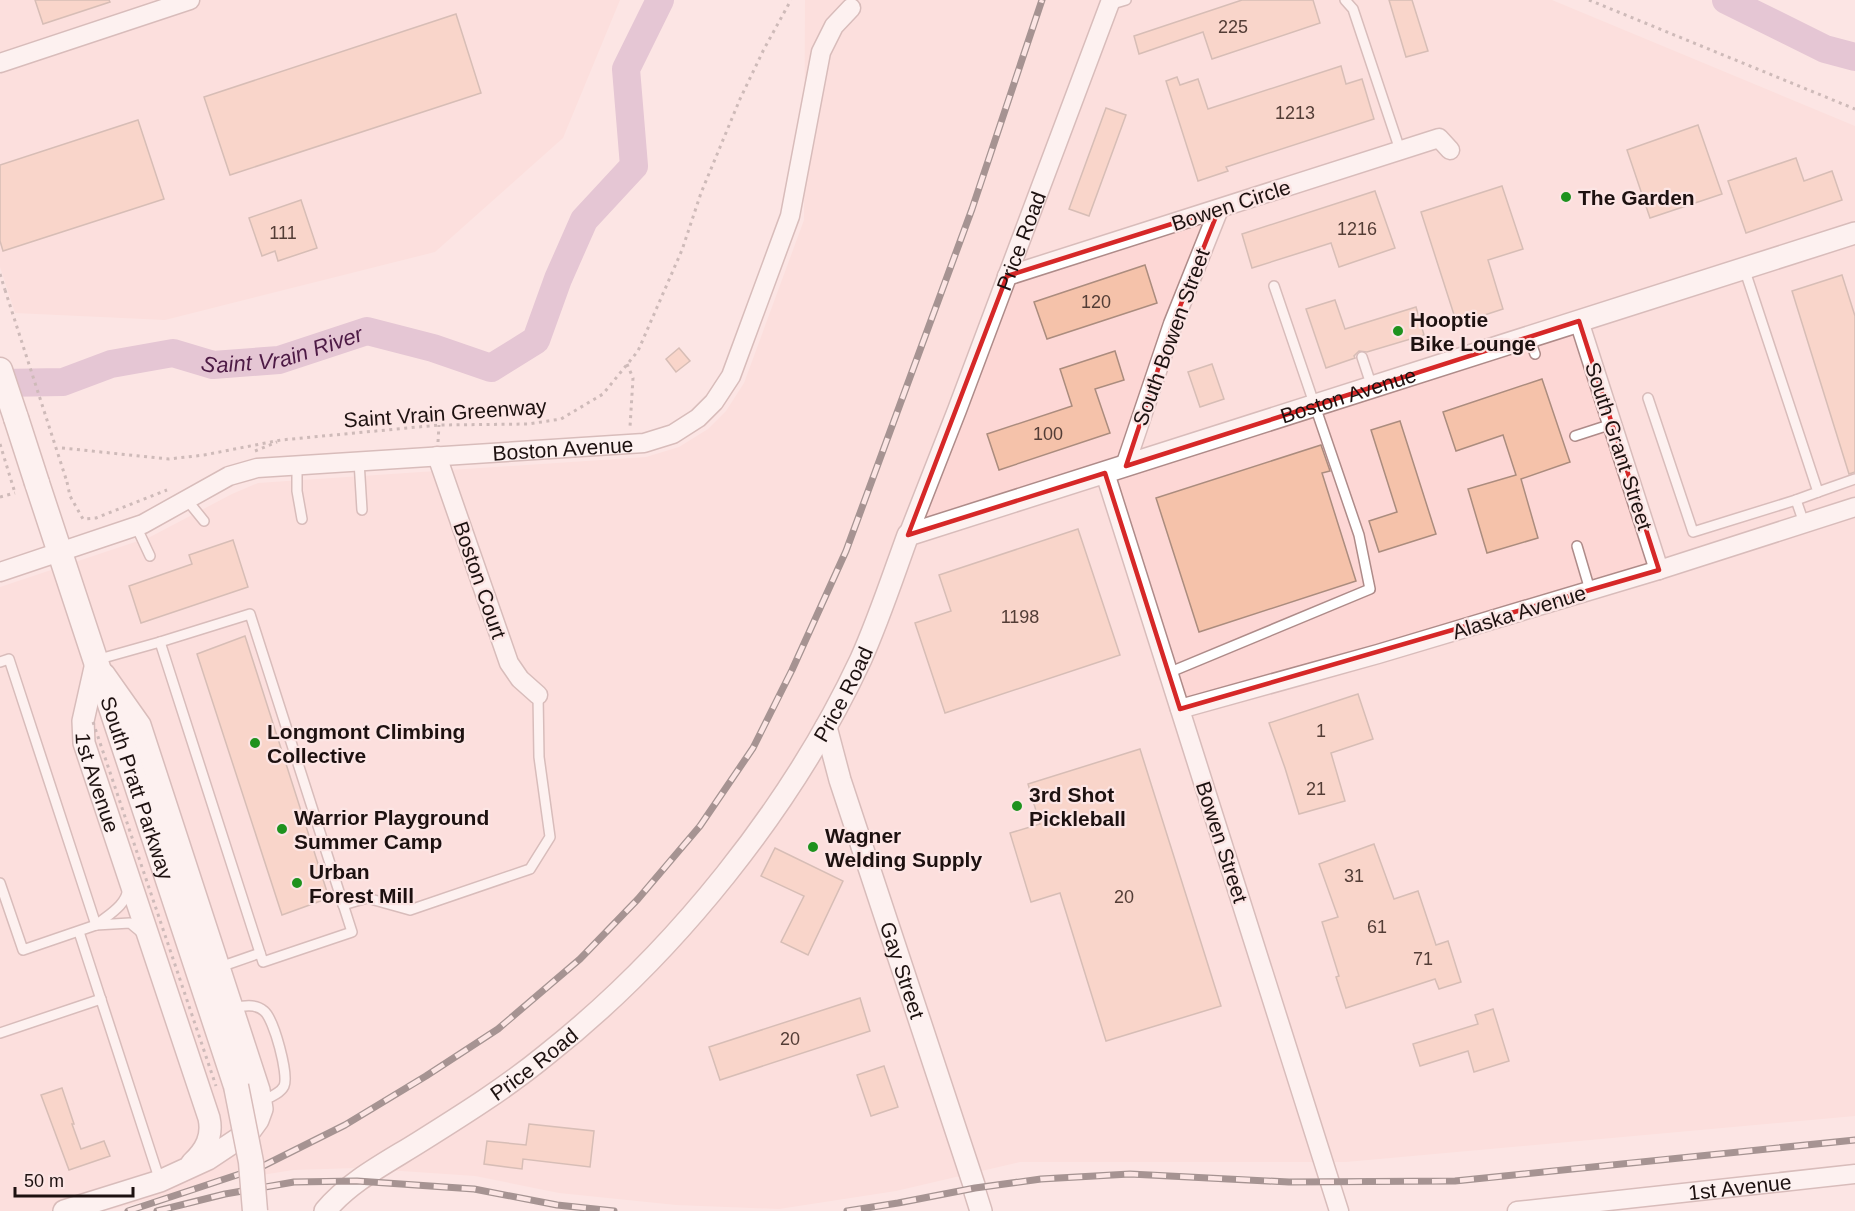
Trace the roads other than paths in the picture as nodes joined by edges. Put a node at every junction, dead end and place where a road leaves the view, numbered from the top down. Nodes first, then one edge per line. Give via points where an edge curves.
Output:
1 (190, 0) edge
2 (1345, 0) edge
3 (1116, 2) edge
4 (851, 8) dead end
5 (0, 63) edge
6 (1400, 150) junction
7 (1450, 150) dead end
8 (1219, 209) junction
9 (1855, 233) edge
10 (1744, 268) junction
11 (1007, 276) junction
12 (1274, 286) dead end
13 (1579, 321) junction
14 (1362, 357) dead end
15 (0, 370) edge
16 (1372, 387) junction
17 (1648, 398) dead end
18 (1314, 406) junction
19 (1612, 424) junction
20 (1575, 436) dead end
21 (437, 456) junction
22 (359, 461) junction
23 (297, 465) junction
24 (1125, 466) junction
25 (1105, 473) junction
26 (1855, 479) edge
27 (1818, 492) junction
28 (181, 493) junction
29 (1796, 500) junction
30 (1855, 507) edge
31 (362, 510) dead end
32 (302, 519) dead end
33 (204, 521) dead end
34 (1804, 524) junction
35 (136, 526) junction
36 (909, 535) junction
37 (1577, 546) dead end
38 (60, 552) junction
39 (150, 556) dead end
40 (1659, 570) junction
41 (0, 572) edge
42 (1590, 590) junction
43 (160, 642) junction
44 (0, 662) edge
45 (96, 662) junction
46 (1168, 673) junction
47 (538, 694) joint
48 (1180, 709) junction
49 (826, 727) junction
50 (128, 873) junction
51 (0, 882) edge
52 (343, 905) junction
53 (96, 925) junction
54 (79, 932) junction
55 (151, 939) junction
56 (260, 953) junction
57 (219, 967) junction
58 (101, 999) junction
59 (232, 1008) junction
60 (0, 1033) edge
61 (260, 1102) junction
62 (183, 1172) junction
63 (1854, 1177) edge
64 (160, 1181) junction
65 (1529, 1210) edge
66 (64, 1211) edge
67 (255, 1211) edge
68 (325, 1211) edge
69 (981, 1211) edge
70 (1339, 1211) edge

1 - 5 street
2 - 6 lane via 1353,9
3 - 11 street, Price Road
4 - 21 street, Boston Avenue via 834,26 821,52 790,216 731,376 714,402 673,434 644,442
6 - 7 street, Bowen Circle via 1439,138
6 - 8 street, Bowen Circle
8 - 11 street, Bowen Circle
8 - 24 street, South Bowen Street via 1173,324
9 - 10 street, Boston Avenue
10 - 13 street, Boston Avenue
10 - 27 lane
11 - 36 street, Price Road
12 - 18 lane
13 - 16 street, Boston Avenue via 1532,346
13 - 19 street, South Grant Street
14 - 16 lane
15 - 38 main road, South Pratt Parkway, bridge
16 - 18 street, Boston Avenue
17 - 29 lane via 1693,532
18 - 24 street, Boston Avenue
18 - 46 lane via 1359,536 1371,589
19 - 20 lane
19 - 40 street, South Grant Street
21 - 22 street, Boston Avenue
21 - 47 street, Boston Court via 509,663
22 - 23 street, Boston Avenue
22 - 31 lane
23 - 28 street, Boston Avenue via 257,468
23 - 32 lane
24 - 25 street, Boston Avenue
25 - 36 street, Boston Avenue
25 - 46 street, Bowen Street
26 - 27 lane
27 - 29 lane
28 - 33 lane
28 - 35 street, Boston Avenue
29 - 34 lane
30 - 34 street, Alaska Avenue
34 - 40 street, Alaska Avenue
35 - 38 street, Boston Avenue
35 - 39 lane
36 - 49 street, Price Road via 862,658
37 - 42 lane
38 - 41 street, Boston Avenue
38 - 45 main road, South Pratt Parkway
40 - 42 street, Alaska Avenue
42 - 48 street, Alaska Avenue
43 - 45 lane
43 - 52 lane via 250,614
43 - 56 lane
44 - 53 lane via 9,659
45 - 50 street, 1st Avenue via 83,721 84,743
45 - 57 street via 140,725
45 - 67 main road, South Pratt Parkway, bridge via 103,717 236,1086 251,1162
46 - 48 street, Bowen Street
47 - 52 lane via 538,757 550,837 530,869 410,910 367,898
48 - 70 street, Bowen Street
49 - 68 street, Price Road via 775,808 718,885 654,957 546,1056 481,1104 357,1181
49 - 69 street, Gay Street
50 - 53 lane via 128,892 123,903
50 - 55 street, 1st Avenue
51 - 54 lane via 23,950
52 - 56 lane via 352,932 263,962
53 - 54 lane
53 - 55 lane via 130,923
54 - 58 lane
55 - 62 street, 1st Avenue via 212,1130 207,1145
56 - 57 lane
57 - 59 street
58 - 60 lane
58 - 64 lane
59 - 61 street
59 - 61 lane via 247,1005 264,1010 271,1020 284,1087
61 - 62 street, 1st Avenue via 262,1109 250,1131
62 - 64 street, 1st Avenue
63 - 65 street, 1st Avenue
64 - 66 street, 1st Avenue

